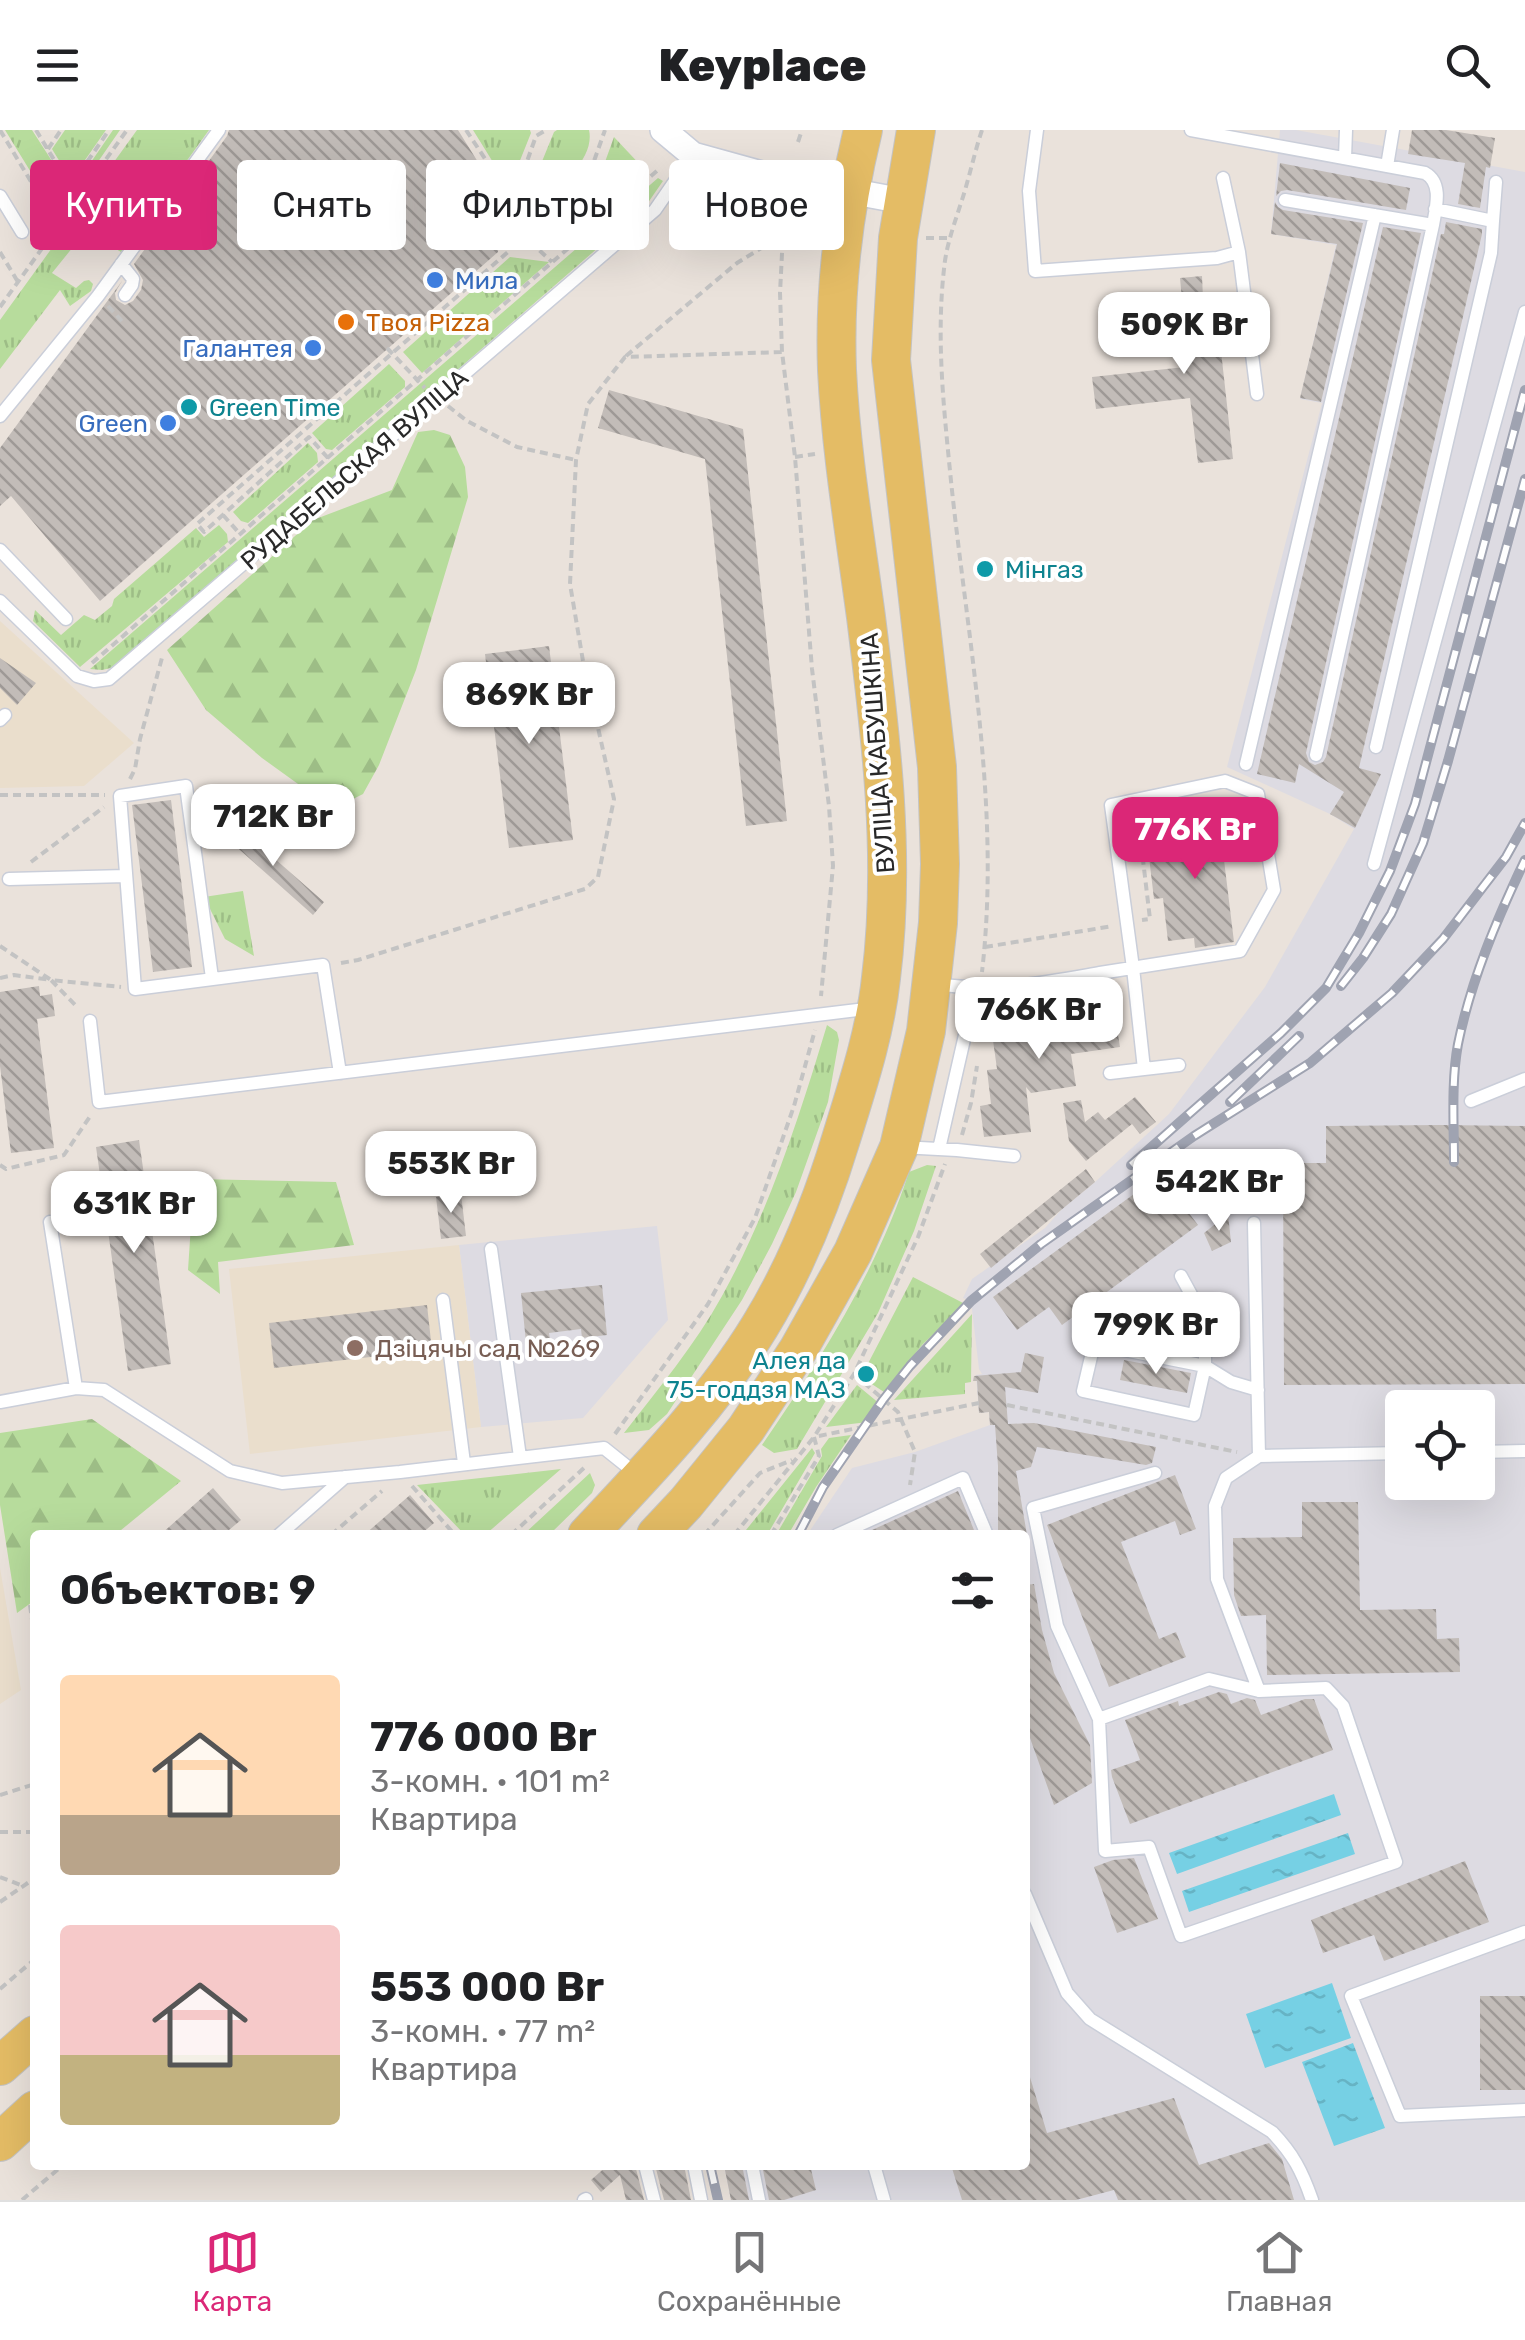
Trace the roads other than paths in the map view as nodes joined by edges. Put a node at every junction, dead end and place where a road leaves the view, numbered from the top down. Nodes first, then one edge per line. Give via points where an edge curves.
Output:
1 (219, 130) edge
2 (662, 130) edge
3 (864, 130) edge
4 (916, 130) edge
5 (1037, 130) edge
6 (1191, 130) edge
7 (1346, 130) edge
8 (1394, 130) edge
9 (692, 156) junction
10 (1344, 158) junction
11 (1387, 166) junction
12 (1224, 178) dead end
13 (1496, 182) dead end
14 (851, 192) junction
15 (0, 196) edge
16 (1285, 200) dead end
17 (903, 202) junction
18 (1435, 209) junction
19 (1374, 215) junction
20 (1493, 221) junction
21 (1434, 225) junction
22 (22, 232) dead end
23 (1239, 252) junction
24 (121, 264) junction
25 (126, 295) dead end
26 (1525, 312) edge
27 (1257, 394) dead end
28 (0, 416) edge
29 (0, 550) edge
30 (0, 601) edge
31 (66, 619) dead end
32 (1376, 747) dead end
33 (1316, 755) dead end
34 (1246, 764) dead end
35 (1374, 864) dead end
36 (126, 876) junction
37 (9, 879) road end
38 (1133, 968) junction
39 (212, 978) junction
40 (951, 986) junction
41 (876, 1008) junction
42 (90, 1021) road end
43 (1179, 1065) dead end
44 (1144, 1069) junction
45 (340, 1072) junction
46 (1110, 1073) dead end
47 (1525, 1079) edge
48 (1471, 1100) dead end
49 (899, 1147) junction
50 (939, 1149) junction
51 (1014, 1156) dead end
52 (50, 1222) dead end
53 (1254, 1223) dead end
54 (808, 1231) junction
55 (491, 1248) dead end
56 (853, 1252) junction
57 (1181, 1276) dead end
58 (443, 1300) dead end
59 (1133, 1312) dead end
60 (1094, 1344) junction
61 (1206, 1366) junction
62 (76, 1388) junction
63 (1258, 1390) junction
64 (0, 1402) edge
65 (1525, 1451) edge
66 (1495, 1452) edge
67 (1385, 1453) edge
68 (1259, 1456) junction
69 (520, 1457) junction
70 (464, 1463) junction
71 (1155, 1473) dead end
72 (347, 1476) junction
73 (641, 1478) junction
74 (285, 1530) edge
75 (592, 1530) edge
76 (661, 1530) edge
77 (847, 1530) edge
78 (985, 1530) edge
79 (1258, 1691) junction
80 (1099, 1719) junction
81 (1030, 1906) edge
82 (1525, 1932) edge
83 (30, 2039) edge
84 (0, 2066) edge
85 (1525, 2110) edge
86 (30, 2115) edge
87 (0, 2142) edge
88 (646, 2170) edge
89 (695, 2170) edge
90 (753, 2170) edge
91 (875, 2170) edge
92 (654, 2200) edge
93 (701, 2200) edge
94 (758, 2200) edge
95 (884, 2200) edge
96 (1312, 2200) edge

1 - 24 lane
2 - 9 street
3 - 14 main road, ВУЛІЦА КАБУШКІНА
4 - 17 main road
5 - 23 lane via 1030,191 1036,270
6 - 10 lane
7 - 10 lane
8 - 11 lane
9 - 14 street
9 - 30 lane, РУДАБЕЛЬСКАЯ ВУЛІЦА via 655,210 109,679 76,676
10 - 11 lane
11 - 18 lane via 1433,177
12 - 23 lane
13 - 20 lane
14 - 17 street
14 - 41 main road, ВУЛІЦА КАБУШКІНА via 838,292 837,368 883,765 887,893
15 - 22 lane
16 - 19 lane
17 - 40 main road via 891,360 937,767 938,923
18 - 20 lane
18 - 21 lane
19 - 21 lane
19 - 34 lane
20 - 32 lane
21 - 33 lane
23 - 27 lane
24 - 25 lane via 132,278
24 - 28 lane
26 - 35 lane
29 - 31 lane
36 - 37 lane
36 - 39 lane via 135,988
36 - 39 lane via 120,796 186,786
38 - 38 lane via 1111,805 1226,781 1258,794 1274,890 1240,951
38 - 40 lane via 1017,987
38 - 44 lane
39 - 45 lane via 323,966
40 - 49 main road via 926,1031
40 - 50 lane via 965,1035
41 - 45 lane
41 - 54 main road, ВУЛІЦА КАБУШКІНА via 858,1086
42 - 45 lane via 100,1102
43 - 44 lane
44 - 46 lane
47 - 48 lane
49 - 50 lane
49 - 56 main road
50 - 51 lane
52 - 62 lane
53 - 63 lane
54 - 56 main road
54 - 73 main road, ВУЛІЦА КАБУШКІНА via 758,1330
55 - 69 lane
56 - 76 main road via 746,1429
57 - 61 lane via 1206,1320
58 - 70 lane
59 - 60 lane
60 - 61 lane
60 - 61 lane via 1084,1391 1194,1416
61 - 63 lane
62 - 64 lane
62 - 72 lane via 104,1390 230,1471 282,1482
63 - 68 lane
65 - 66 lane
67 - 68 lane
68 - 79 lane via 1226,1478 1215,1506 1217,1579
69 - 70 lane
69 - 73 lane via 604,1448
70 - 72 lane
71 - 80 lane via 1033,1508 1058,1626
72 - 74 lane
73 - 75 main road, ВУЛІЦА КАБУШКІНА
77 - 78 lane via 963,1478
79 - 80 lane via 1209,1678
79 - 80 lane via 1326,1688 1343,1706 1396,1862 1181,1936 1149,1847 1105,1851
81 - 96 lane via 1067,1994 1090,2019 1272,2132 1292,2152
82 - 85 lane via 1351,1996 1400,2116
83 - 84 main road
86 - 87 main road
88 - 92 lane
89 - 93 lane
90 - 94 lane
91 - 95 lane

